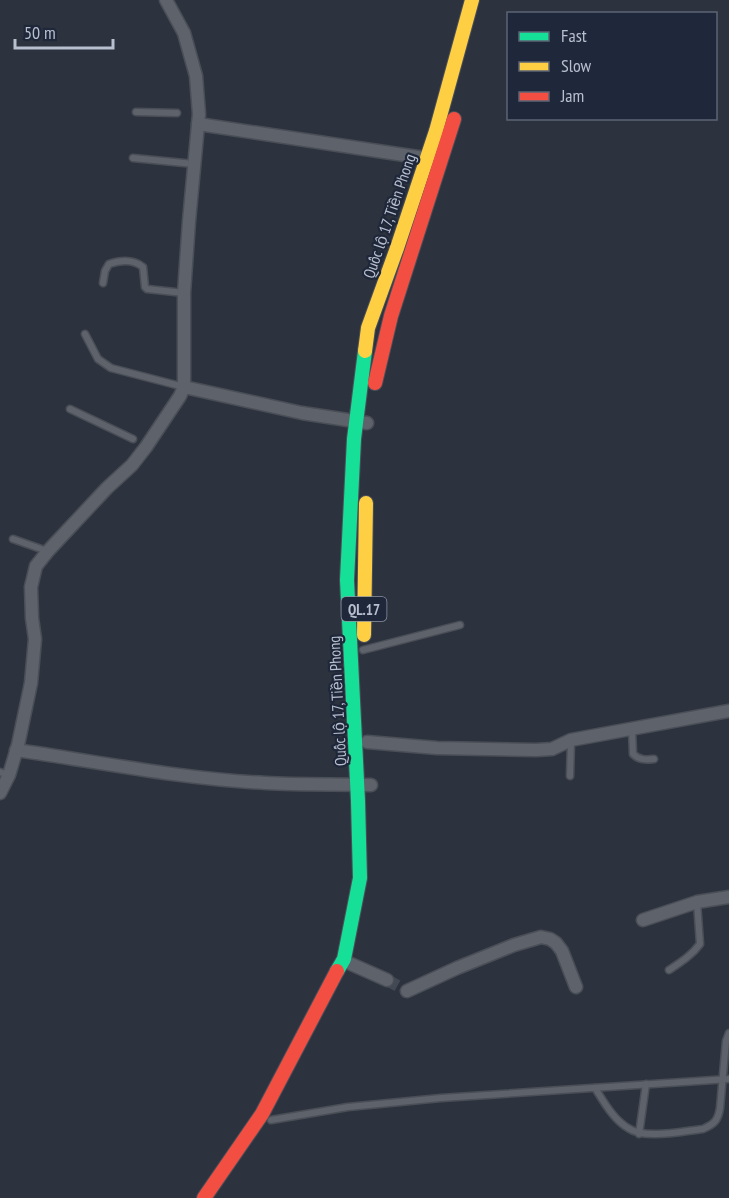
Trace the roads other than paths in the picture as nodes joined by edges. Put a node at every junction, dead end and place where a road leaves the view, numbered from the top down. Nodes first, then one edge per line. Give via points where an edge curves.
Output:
1 (166, 0) edge
2 (472, 0) edge
3 (459, 104) dead end
4 (136, 111) dead end
5 (177, 113) dead end
6 (196, 117) junction
7 (133, 158) dead end
8 (427, 158) junction
9 (443, 161) junction
10 (194, 164) junction
11 (103, 283) dead end
12 (184, 292) junction
13 (85, 334) dead end
14 (184, 387) junction
15 (70, 410) dead end
16 (362, 422) junction
17 (133, 439) dead end
18 (367, 447) dead end
19 (366, 495) dead end
20 (13, 539) dead end
21 (48, 552) junction
22 (460, 625) dead end
23 (363, 650) junction
24 (729, 711) edge
25 (632, 730) junction
26 (571, 740) junction
27 (367, 742) junction
28 (16, 750) junction
29 (654, 759) dead end
30 (4, 773) edge
31 (570, 776) dead end
32 (367, 788) junction
33 (0, 793) edge
34 (372, 827) dead end
35 (729, 897) edge
36 (697, 902) junction
37 (643, 920) dead end
38 (351, 964) junction
39 (669, 970) dead end
40 (387, 980) tunnel mouth
41 (576, 987) dead end
42 (407, 991) dead end
43 (729, 1033) edge
44 (726, 1079) edge
45 (646, 1084) junction
46 (595, 1088) junction
47 (271, 1120) junction
48 (639, 1134) junction
49 (204, 1198) edge
50 (219, 1198) edge

1 - 6 street via 184,33 196,76
2 - 8 highway, Quốc lộ 17, Tiền Phong
3 - 9 highway, Quốc lộ 17, Tiền Phong
4 - 5 lane
6 - 8 street via 281,136
6 - 10 street
7 - 10 lane
8 - 9 street
8 - 16 highway, Quốc lộ 17, Tiền Phong via 368,328
9 - 16 highway, Quốc lộ 17, Tiền Phong via 400,283
10 - 12 street
11 - 12 lane via 110,264 137,262 143,267 147,289
12 - 14 street
13 - 14 lane via 98,359 111,368
14 - 16 street
14 - 21 street via 132,465
15 - 17 lane
16 - 18 highway, Quốc lộ 17, Tiền Phong
16 - 32 highway, Quốc lộ 17, Tiền Phong via 354,439 347,580
19 - 23 highway, Quốc lộ 17, Tiền Phong / QL.17
20 - 21 lane
21 - 28 street via 36,566 31,587 35,639 31,683
22 - 23 lane
23 - 27 highway, Quốc lộ 17, Tiền Phong / QL.17
24 - 25 street
25 - 26 street
25 - 29 lane via 633,754 644,760
26 - 27 street via 536,750
26 - 31 lane
27 - 32 highway, Quốc lộ 17, Tiền Phong / QL.17
28 - 30 street
28 - 32 street via 228,780
30 - 33 street
32 - 49 highway, Quốc lộ 17, Tiền Phong via 360,878 344,960 262,1114
34 - 38 highway via 369,891 361,939
35 - 36 street
36 - 37 street
36 - 39 lane via 700,944
38 - 40 street
38 - 47 highway via 341,991
41 - 42 street via 562,951 550,939 541,937
43 - 44 lane
44 - 45 lane
44 - 48 lane via 718,1119 712,1125
45 - 46 lane
45 - 48 lane
46 - 47 lane via 348,1107
46 - 48 lane via 614,1115
47 - 50 highway

